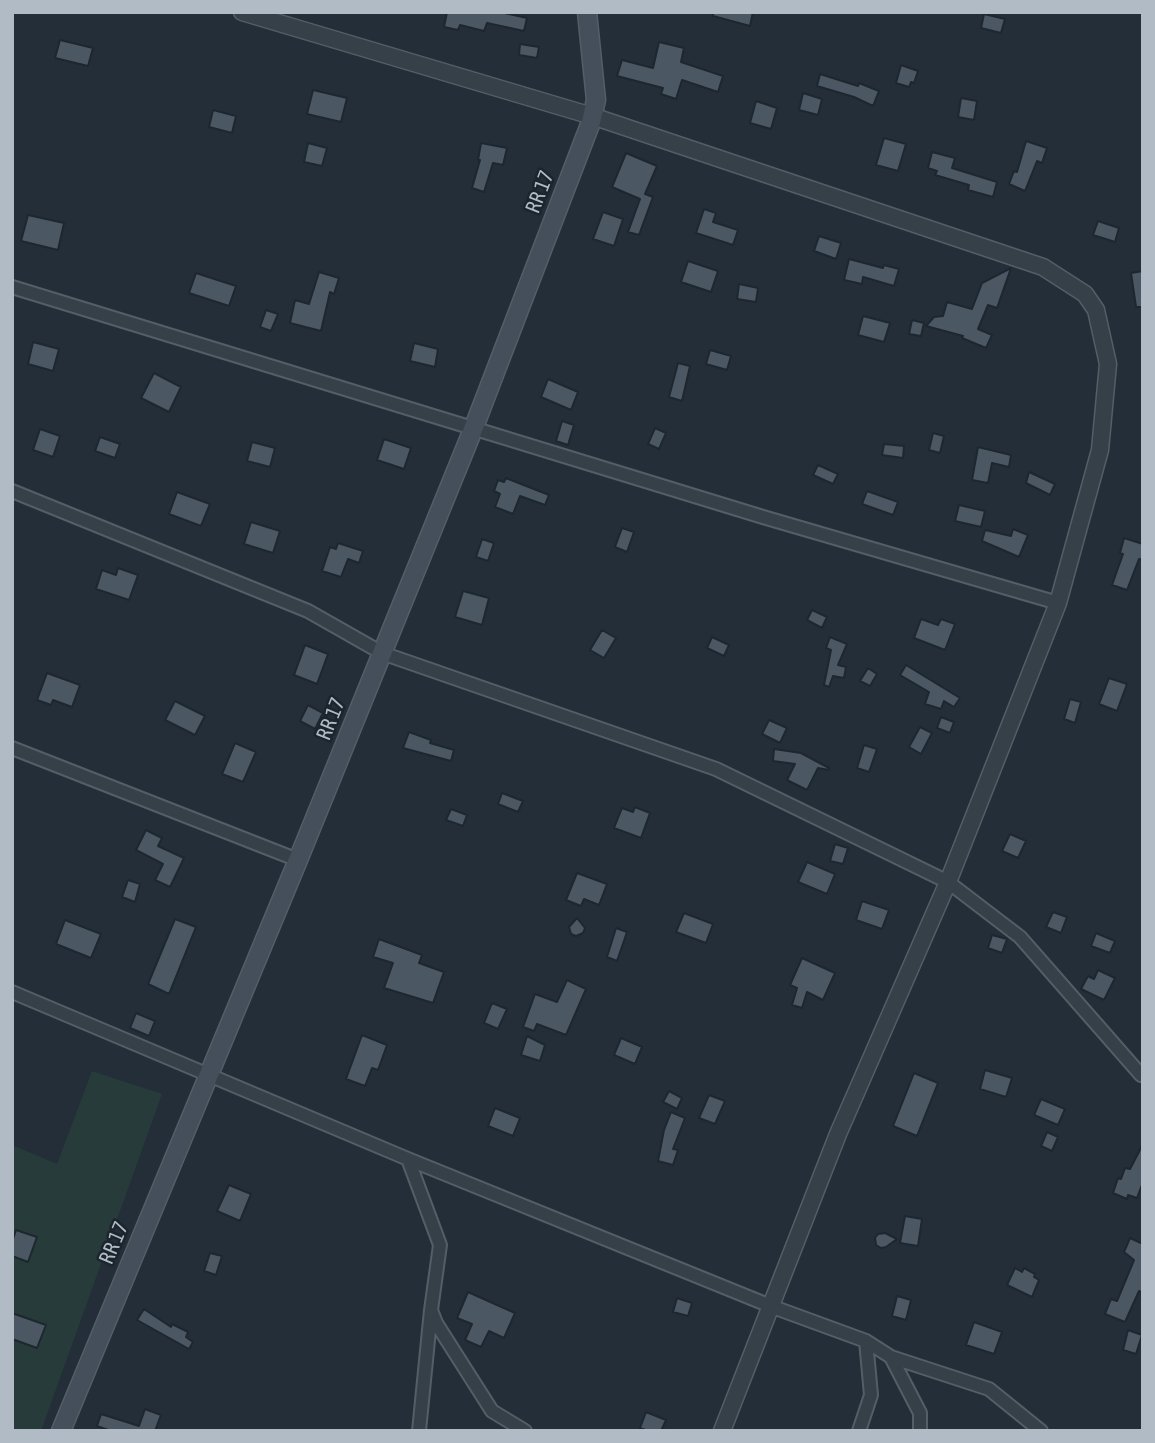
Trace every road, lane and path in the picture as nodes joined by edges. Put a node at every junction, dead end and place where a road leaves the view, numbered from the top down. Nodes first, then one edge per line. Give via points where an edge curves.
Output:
1 (242, 12) edge
2 (587, 12) edge
3 (592, 116) junction
4 (12, 288) edge
5 (474, 427) junction
6 (12, 491) edge
7 (1058, 603) junction
8 (382, 653) junction
9 (12, 748) edge
10 (298, 860) junction
11 (948, 882) junction
12 (12, 992) edge
13 (209, 1073) junction
14 (1143, 1073) edge
15 (408, 1159) junction
16 (773, 1307) junction
17 (431, 1310) junction
18 (866, 1341) junction
19 (891, 1357) junction
20 (61, 1431) edge
21 (419, 1431) edge
22 (525, 1431) edge
23 (722, 1431) edge
24 (859, 1431) edge
25 (920, 1431) edge
26 (1041, 1431) edge

1 - 3 street
2 - 3 main road, RR 17 / RR 17 via 596,100
3 - 5 main road, RR 17 / RR 17
3 - 7 street via 1043,267 1085,293 1096,310 1107,377 1100,450
4 - 5 street
5 - 7 street
5 - 8 main road, RR 17 / RR 17
6 - 8 street via 308,611
7 - 11 street
8 - 10 main road, RR 17 / RR 17
8 - 11 street via 716,769
9 - 10 street
10 - 13 main road, RR 17 / RR 17
11 - 14 street via 1020,937
11 - 16 street via 838,1134
12 - 13 street
13 - 15 street
13 - 20 main road, RR 17 / RR 17
15 - 16 street
15 - 17 street via 440,1245
16 - 18 street
16 - 23 street
17 - 21 street
17 - 22 street via 492,1411
18 - 19 street
18 - 24 street via 871,1395
19 - 25 street via 920,1413
19 - 26 street via 989,1389

